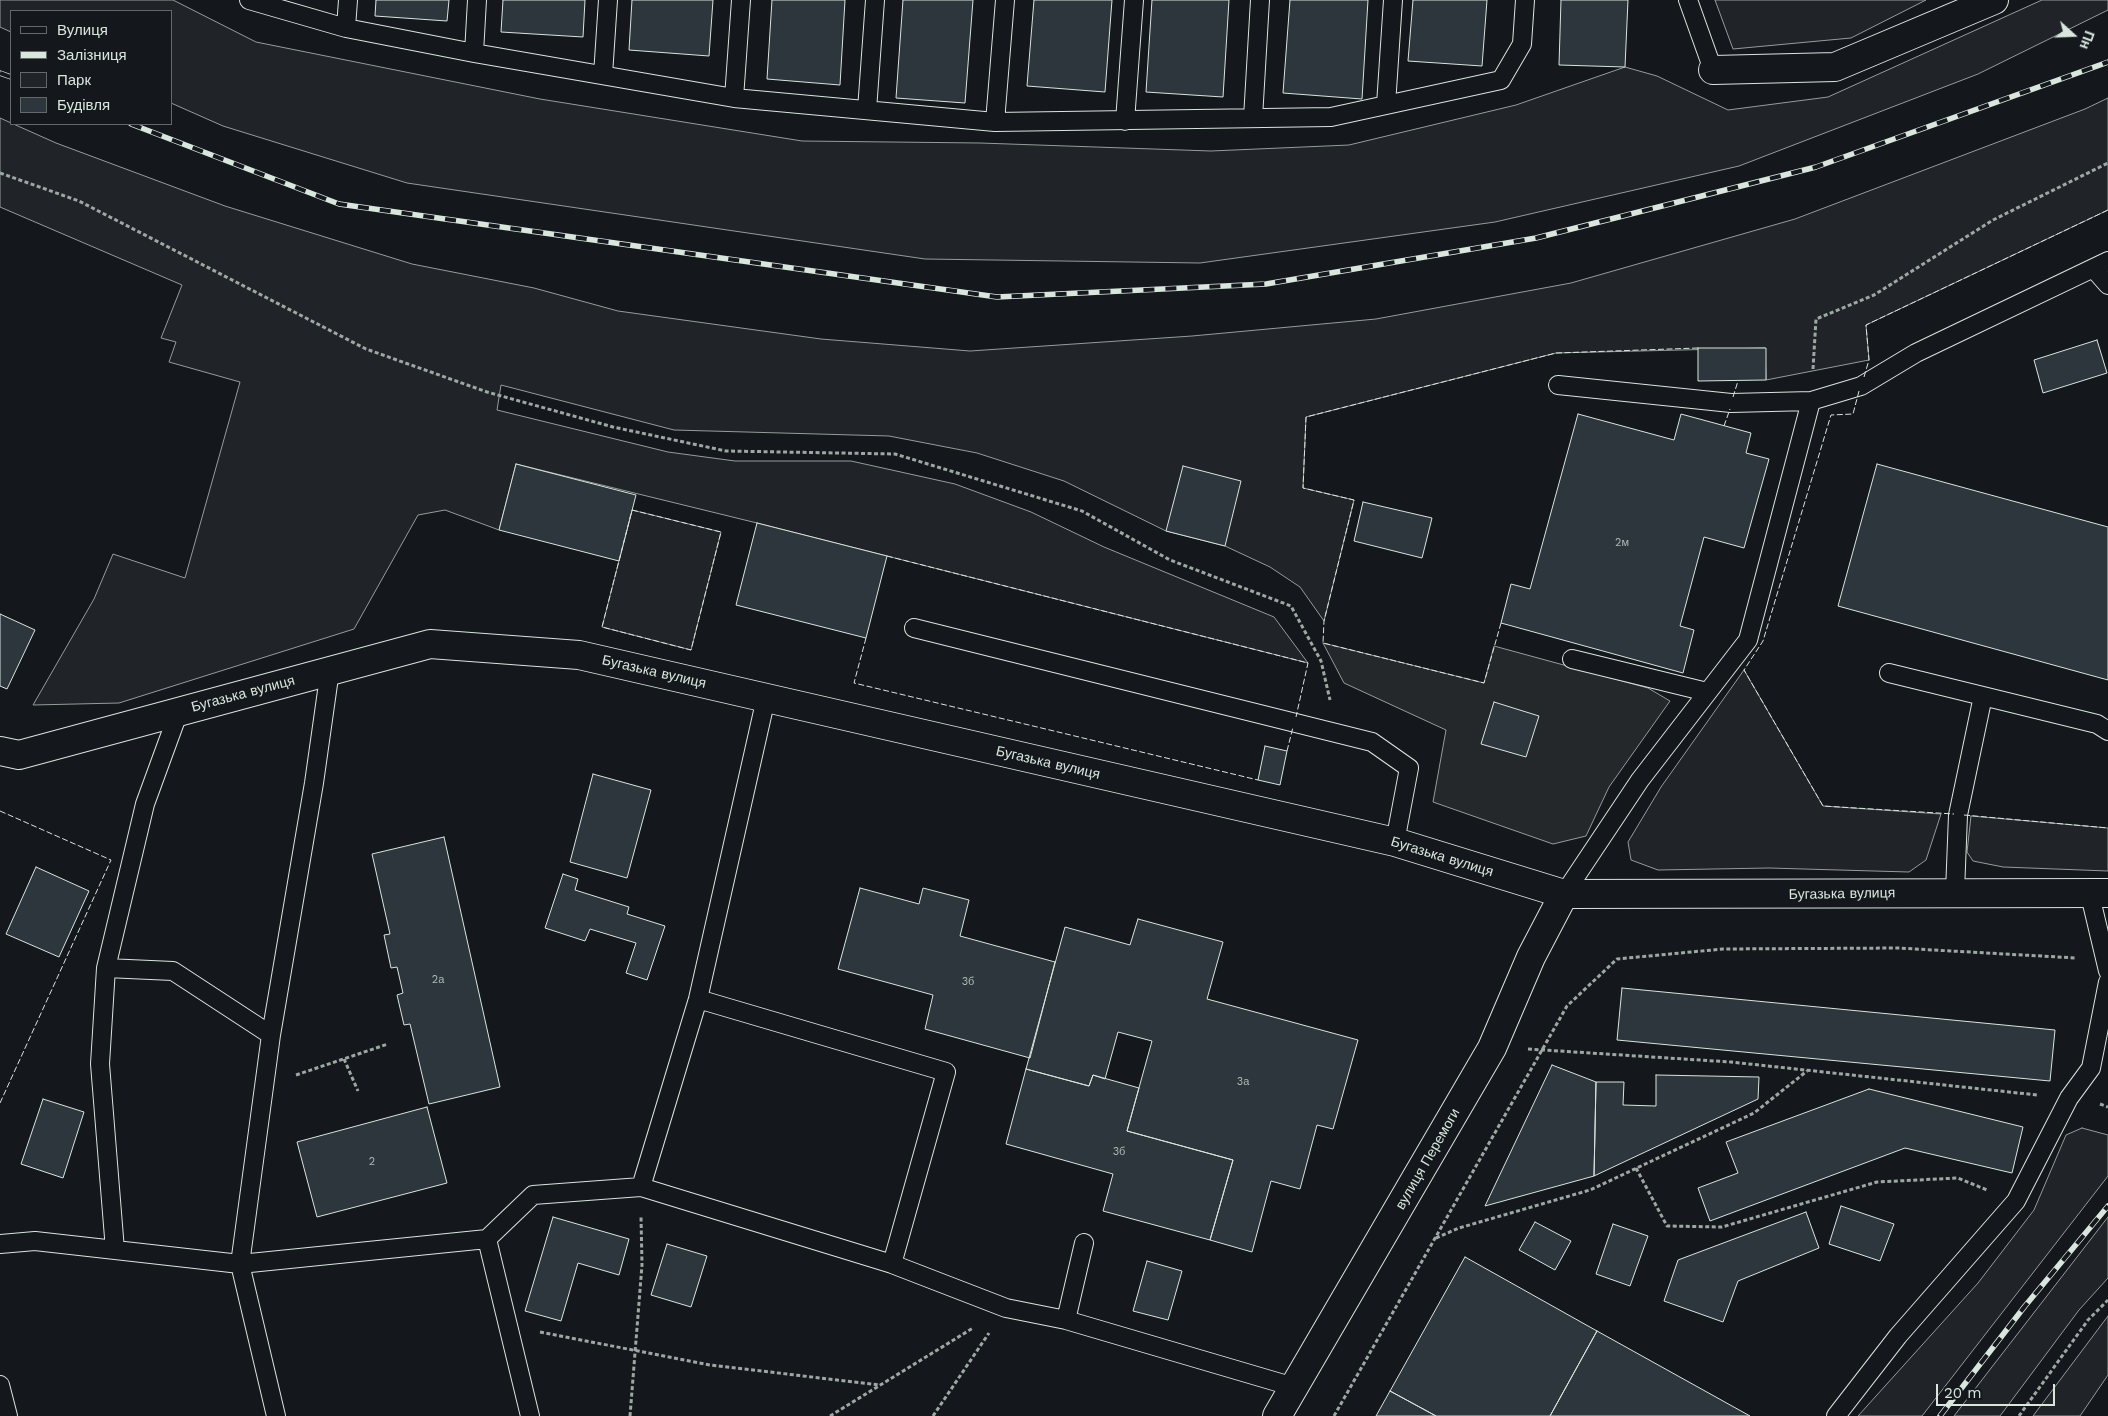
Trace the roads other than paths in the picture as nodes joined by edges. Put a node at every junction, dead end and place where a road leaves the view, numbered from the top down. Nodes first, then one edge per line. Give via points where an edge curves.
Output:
1 (249, 0) edge
2 (348, 0) edge
3 (477, 0) edge
4 (608, 0) edge
5 (741, 0) edge
6 (875, 0) edge
7 (1005, 0) edge
8 (1134, 0) edge
9 (1260, 0) edge
10 (1393, 0) edge
11 (1525, 0) edge
12 (1688, 0) edge
13 (1994, 0) edge
14 (346, 28) junction
15 (474, 53) junction
16 (1713, 70) joint
17 (603, 75) junction
18 (734, 98) junction
19 (1386, 105) junction
20 (867, 110) junction
21 (1253, 118) junction
22 (1126, 120) junction
23 (996, 122) junction
24 (2101, 265) edge
25 (2108, 285) edge
26 (1558, 385) dead end
27 (1811, 401) junction
28 (914, 628) dead end
29 (1572, 658) dead end
30 (330, 670) junction
31 (1889, 673) dead end
32 (1707, 692) junction
33 (1983, 696) junction
34 (766, 698) junction
35 (179, 711) junction
36 (2108, 731) edge
37 (0, 751) edge
38 (1395, 842) junction
39 (1955, 892) junction
40 (2098, 892) edge
41 (1564, 894) junction
42 (2106, 965) edge
43 (106, 968) junction
44 (2108, 982) edge
45 (698, 1000) junction
46 (271, 1035) junction
47 (640, 1187) junction
48 (487, 1240) junction
49 (1084, 1243) dead end
50 (0, 1244) edge
51 (115, 1250) junction
52 (240, 1264) junction
53 (892, 1264) junction
54 (1066, 1320) junction
55 (0, 1386) edge
56 (1294, 1387) junction
57 (8, 1416) edge
58 (276, 1416) edge
59 (530, 1416) edge
60 (1277, 1416) edge
61 (1836, 1416) edge

1 - 14 lane
2 - 14 lane
3 - 15 lane
4 - 17 lane
5 - 18 lane
6 - 20 lane
7 - 23 lane
8 - 22 lane
9 - 21 lane
10 - 19 lane
11 - 19 lane via 1522,44 1502,80
12 - 16 lane
13 - 16 street via 1836,67
14 - 15 lane
15 - 17 lane
17 - 18 lane
18 - 20 lane
19 - 21 lane via 1331,117
20 - 23 lane
21 - 22 lane
22 - 23 lane
24 - 25 lane
24 - 27 lane via 1916,353 1861,386
26 - 27 lane via 1731,403
27 - 32 lane via 1748,640
28 - 38 lane via 1372,742 1409,768
29 - 32 lane
30 - 34 street, Бугазька вулиця via 430,644 579,655
30 - 35 street, Бугазька вулиця
30 - 46 lane
31 - 33 lane
32 - 41 lane via 1640,780
33 - 36 lane via 2097,724
33 - 39 lane via 1958,815
34 - 38 street, Бугазька вулиця
34 - 45 lane
35 - 37 street, Бугазька вулиця via 19,755
35 - 43 lane via 145,804
38 - 41 street, Бугазька вулиця
39 - 40 street, Бугазька вулиця
39 - 41 street, Бугазька вулиця
40 - 42 lane
41 - 56 street, вулиця Перемоги via 1531,956 1492,1048
43 - 46 lane via 173,970
43 - 51 lane via 100,1064
44 - 61 lane via 2092,1068 2069,1098 2016,1201 1898,1336
45 - 47 lane
45 - 53 lane via 946,1072
46 - 52 lane
47 - 48 lane via 533,1195
47 - 53 lane
48 - 52 lane
48 - 59 lane
49 - 54 lane
50 - 51 lane via 35,1241
51 - 52 lane
52 - 58 lane
53 - 54 lane via 1006,1308
54 - 56 lane
55 - 57 lane
56 - 60 street, вулиця Перемоги

